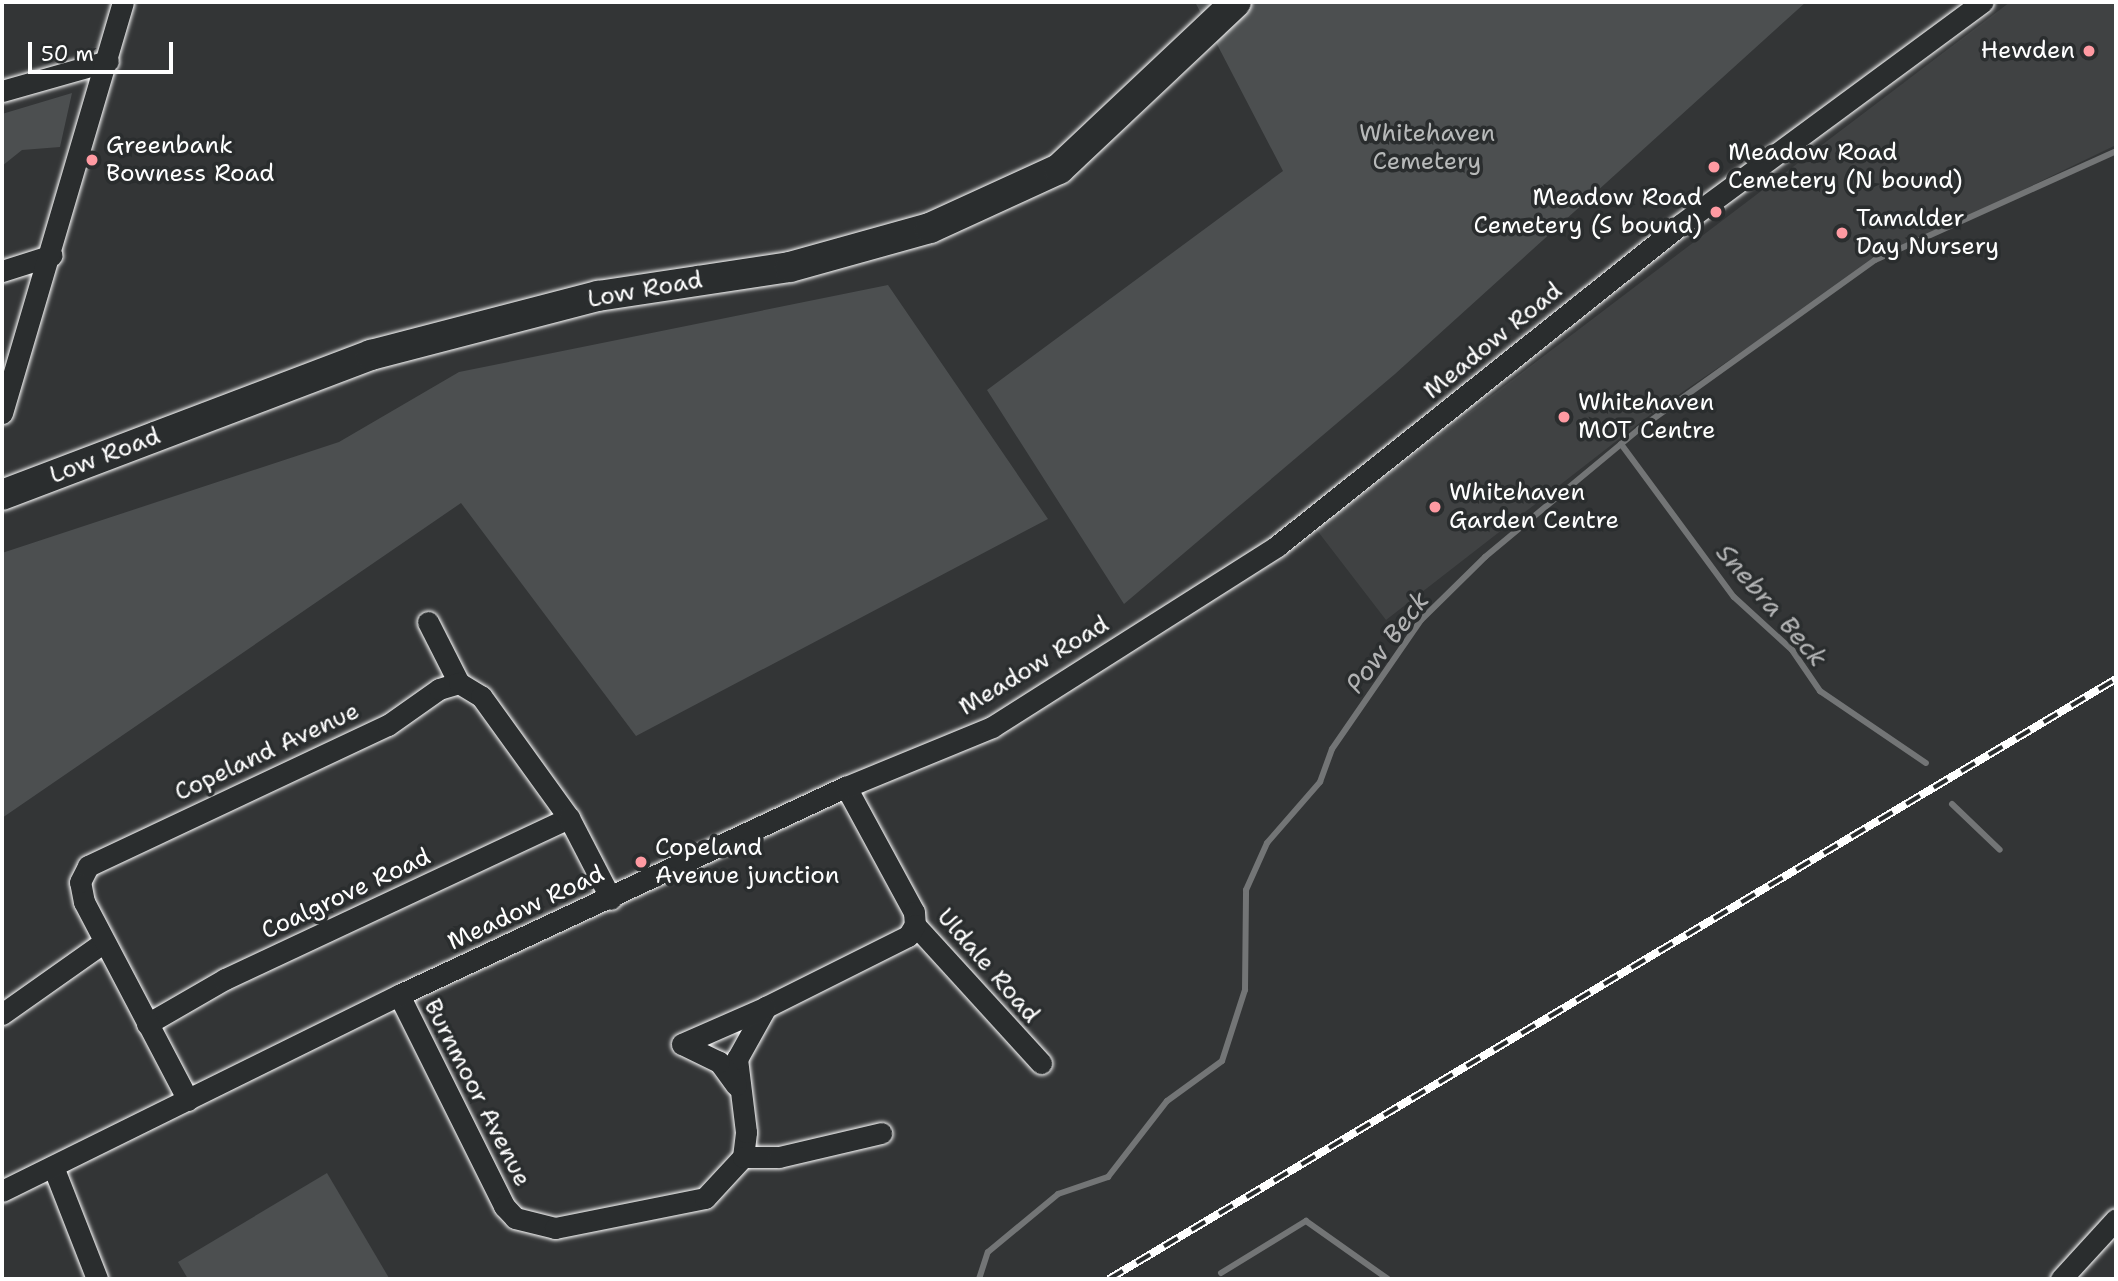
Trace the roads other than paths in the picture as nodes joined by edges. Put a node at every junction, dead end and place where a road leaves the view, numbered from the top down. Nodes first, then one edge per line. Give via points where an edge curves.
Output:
1 (124, 2) edge
2 (1236, 2) edge
3 (1983, 2) edge
4 (108, 61) junction
5 (2, 91) edge
6 (52, 255) junction
7 (2, 271) edge
8 (2, 412) edge
9 (2, 495) edge
10 (428, 622) dead end
11 (459, 684) junction
12 (846, 787) junction
13 (569, 818) junction
14 (611, 898) junction
15 (915, 925) junction
16 (104, 942) junction
17 (399, 995) junction
18 (766, 1007) junction
19 (2, 1014) edge
20 (148, 1024) junction
21 (1041, 1063) dead end
22 (736, 1085) junction
23 (188, 1100) junction
24 (881, 1133) dead end
25 (743, 1157) junction
26 (54, 1169) junction
27 (2, 1191) edge
28 (2116, 1219) edge
29 (97, 1279) edge
30 (2061, 1279) edge

1 - 4 street
2 - 9 main road, Low Road via 1059,170 930,228 790,267 598,296 371,355
3 - 12 street, Meadow Road via 1680,225 1277,546 992,727
4 - 5 street
4 - 6 street
6 - 7 street
6 - 8 street
10 - 11 street
11 - 13 street via 481,696
11 - 16 street, Copeland Avenue via 439,690 388,725 88,866 80,882 84,902
12 - 14 street, Meadow Road
12 - 15 street, Uldale Road via 914,912
13 - 14 street
13 - 20 street, Coalgrove Road via 225,979
14 - 17 street, Meadow Road
15 - 18 street via 908,936
15 - 21 street, Uldale Road
16 - 19 street
16 - 20 street, Copeland Avenue
17 - 23 street, Meadow Road
17 - 25 street, Burnmoor Avenue via 504,1206 515,1218 555,1228 705,1198
18 - 22 street via 743,1041
18 - 22 street via 682,1044 719,1062
20 - 23 street, Copeland Avenue
22 - 25 street via 747,1132
23 - 26 street, Meadow Road
24 - 25 street via 779,1157
26 - 27 street, Meadow Road
26 - 29 street
28 - 30 street

